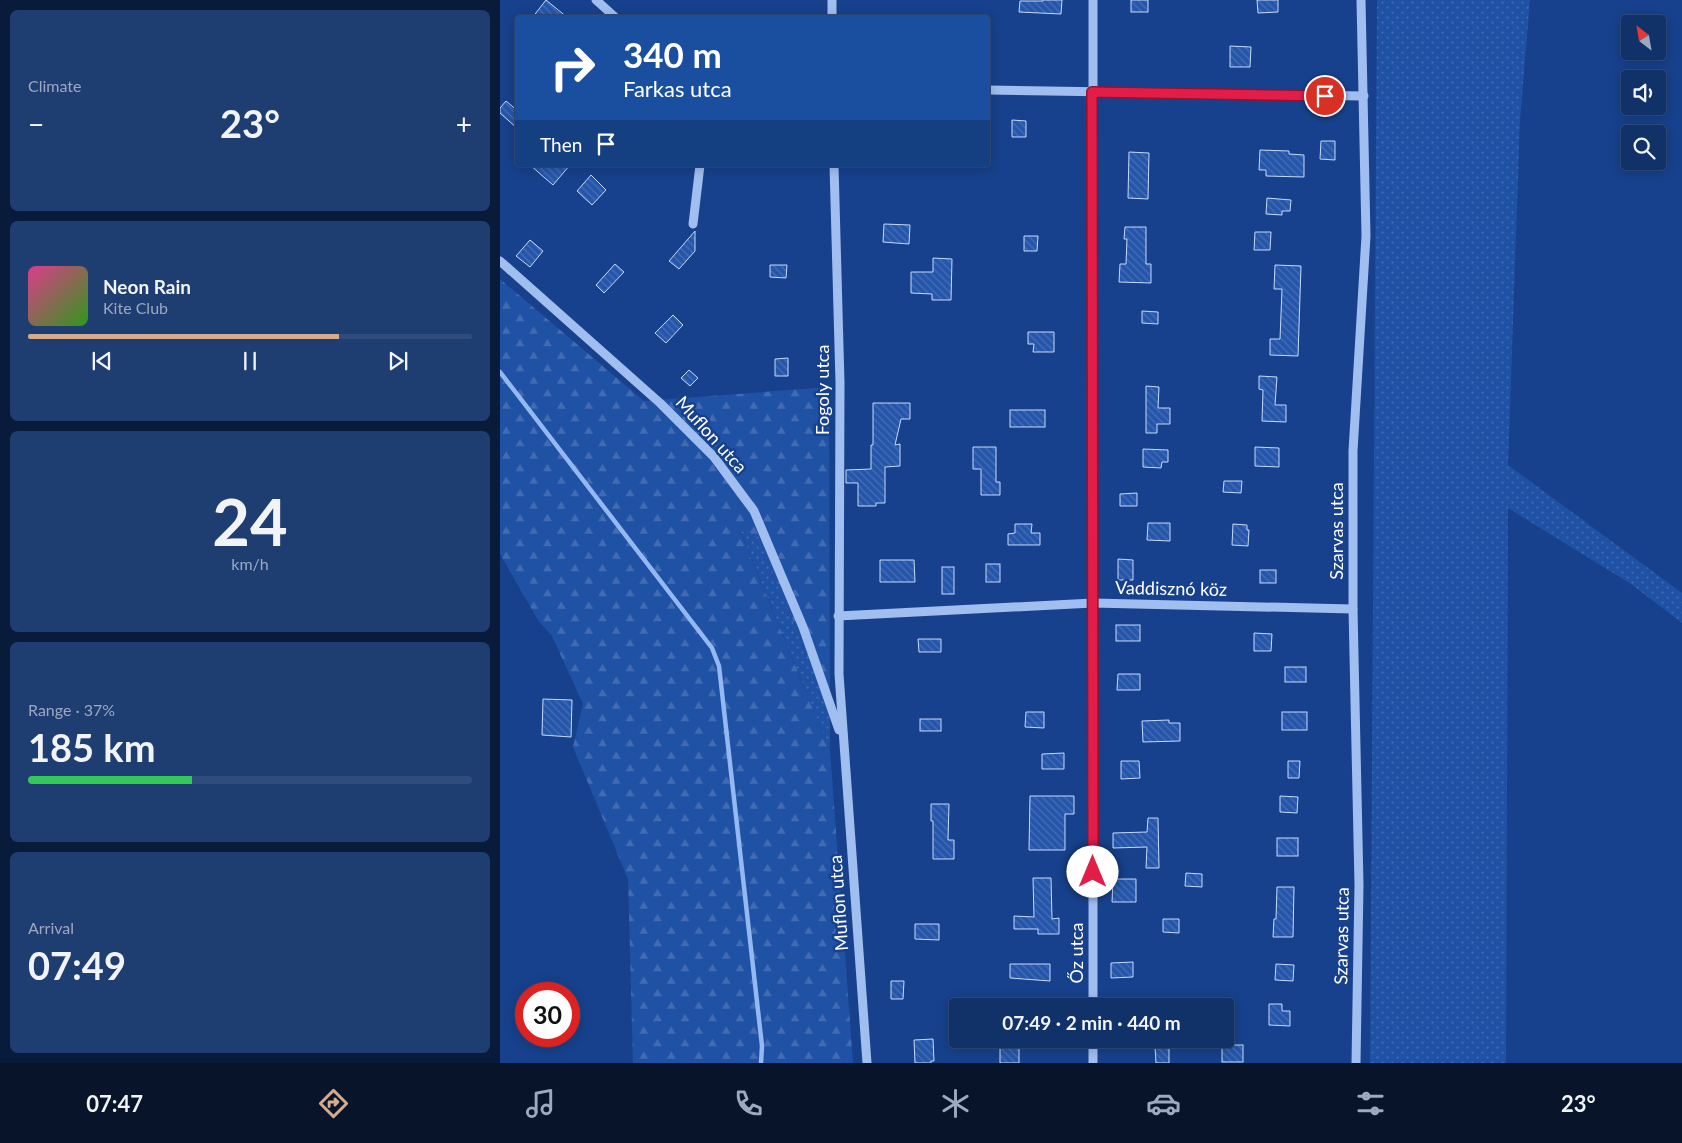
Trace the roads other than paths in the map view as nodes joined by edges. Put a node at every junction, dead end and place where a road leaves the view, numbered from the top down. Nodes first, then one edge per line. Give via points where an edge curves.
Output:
1 (596, 0) edge
2 (832, 0) edge
3 (1093, 0) edge
4 (1361, 0) edge
5 (613, 15) edge
6 (832, 15) edge
7 (990, 90) edge
8 (1092, 92) junction
9 (1364, 96) junction
10 (700, 167) edge
11 (834, 167) edge
12 (693, 224) dead end
13 (500, 261) edge
14 (1094, 603) junction
15 (1353, 610) junction
16 (838, 616) junction
17 (843, 741) junction
18 (1093, 998) edge
19 (1093, 1048) edge
20 (867, 1063) edge
21 (1093, 1063) edge
22 (1356, 1063) edge

1 - 5 street
2 - 6 street
3 - 8 street, Őz utca
4 - 9 street, Szarvas utca
7 - 8 street
8 - 9 street
8 - 14 street, Őz utca
9 - 15 street, Szarvas utca via 1366,236 1353,451
10 - 12 street
11 - 16 street, Fogoly utca via 840,384
13 - 17 street, Muflon utca via 660,403 714,457 754,510 803,627
14 - 15 street, Vaddisznó köz
14 - 16 street, Vaddisznó köz
14 - 18 street, Őz utca
15 - 22 street, Szarvas utca via 1359,885
16 - 17 street, Muflon utca
17 - 20 street, Muflon utca
19 - 21 street

